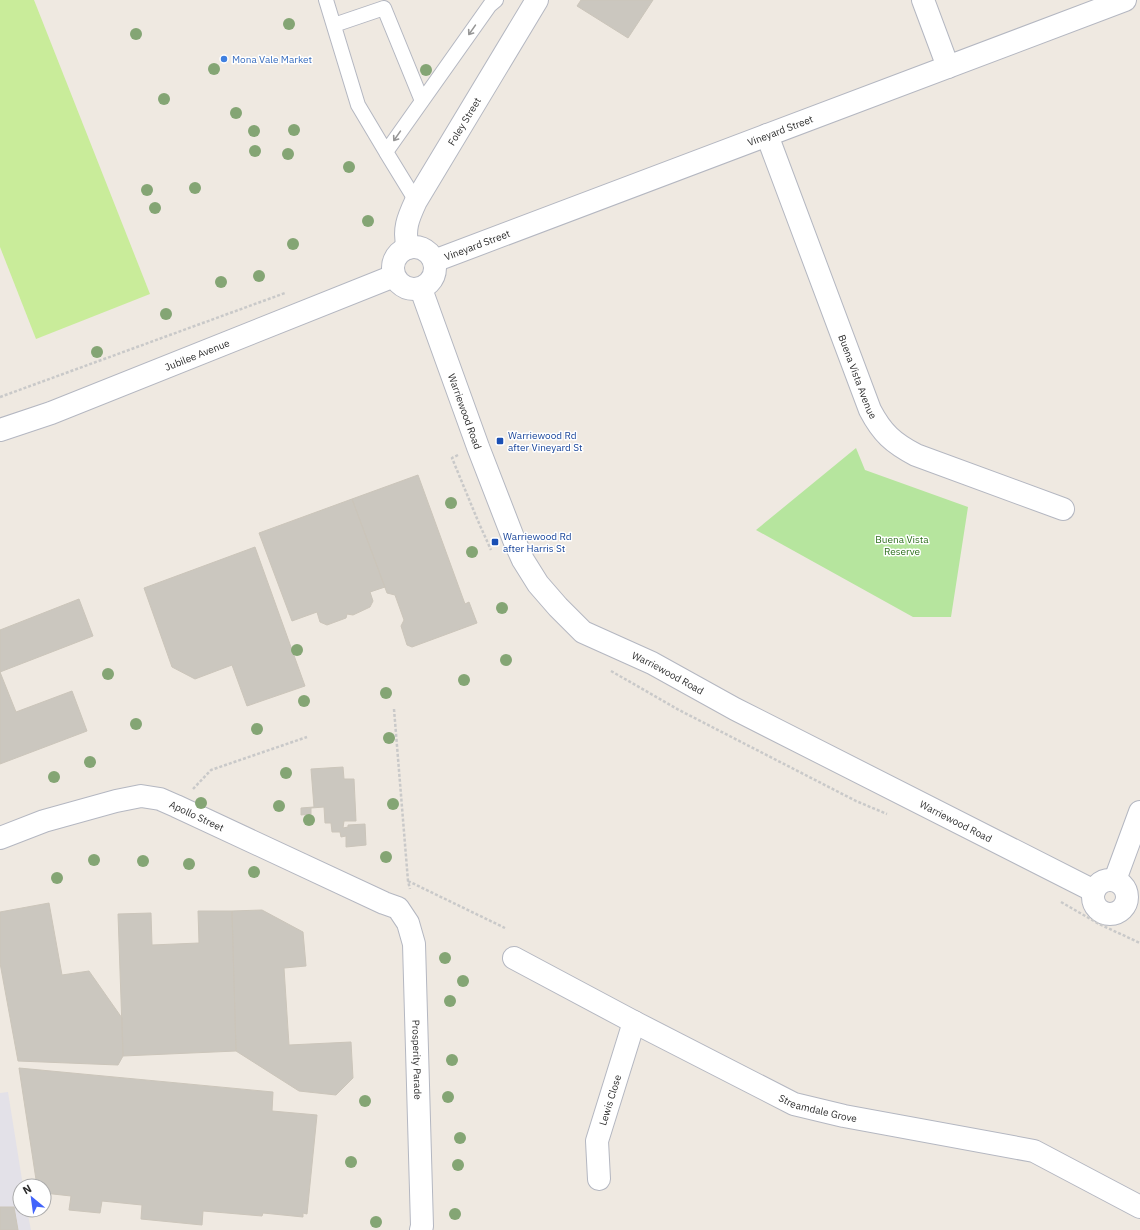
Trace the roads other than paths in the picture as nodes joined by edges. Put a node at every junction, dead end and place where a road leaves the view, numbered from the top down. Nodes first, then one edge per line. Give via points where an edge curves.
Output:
1 (326, 0) edge
2 (496, 0) edge
3 (537, 0) edge
4 (924, 0) edge
5 (1126, 0) edge
6 (334, 26) junction
7 (948, 68) junction
8 (422, 101) junction
9 (767, 135) junction
10 (386, 152) junction
11 (416, 201) junction
12 (408, 248) junction
13 (434, 261) junction
14 (394, 276) junction
15 (421, 289) junction
16 (0, 430) edge
17 (1063, 509) dead end
18 (1140, 812) edge
19 (0, 838) edge
20 (1115, 880) junction
21 (1094, 891) junction
22 (384, 903) joint
23 (1133, 908) edge
24 (514, 958) dead end
25 (634, 1022) junction
26 (599, 1179) dead end
27 (1140, 1207) edge
28 (421, 1230) edge

1 - 6 lane
2 -> 8 lane
3 - 11 street, Foley Street
4 - 7 street
5 - 7 street, Vineyard Street
6 - 8 lane via 384,8
6 - 10 lane via 358,105
7 - 9 street, Vineyard Street
8 -> 10 lane
9 - 13 street, Vineyard Street
9 - 17 street, Buena Vista Avenue via 870,410 880,427 898,445 916,455
10 - 11 lane
11 - 12 street, Foley Street via 406,228 405,239
12 - 13 street via 424,249
12 - 14 street via 394,259
13 - 15 street via 434,278
14 - 15 street via 405,288
14 - 16 street, Jubilee Avenue
15 - 21 street, Warriewood Road via 523,560 538,584 583,632 652,663 735,709
18 - 20 street
19 - 22 street, Apollo Street via 44,821 116,800 141,796 160,799
20 - 21 street via 1105,880 1096,886
20 - 23 street via 1125,887
21 - 23 street via 1094,902 1101,912 1112,914 1122,909
22 - 28 street, Prosperity Parade via 398,908 408,923 414,944
24 - 25 street, Streamdale Grove
25 - 26 street, Lewis Close via 597,1141
25 - 27 street, Streamdale Grove via 794,1104 844,1116 1034,1151

